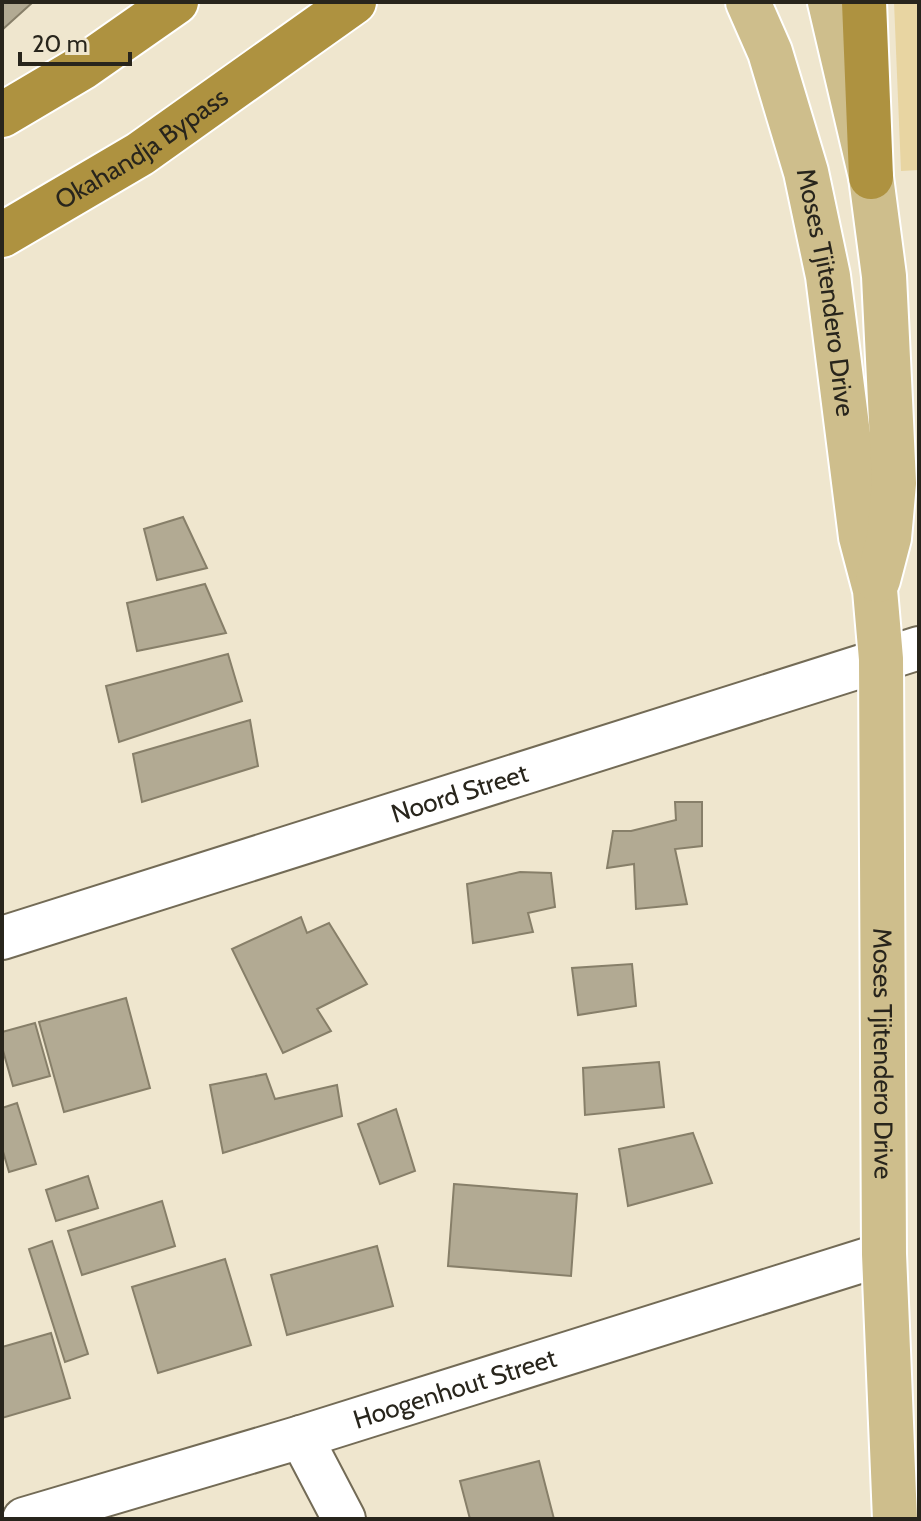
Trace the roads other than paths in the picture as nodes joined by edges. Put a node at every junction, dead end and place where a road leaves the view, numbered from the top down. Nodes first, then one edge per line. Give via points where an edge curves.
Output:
1 (176, 2) edge
2 (354, 2) edge
3 (748, 2) edge
4 (830, 2) edge
5 (864, 2) edge
6 (2, 115) edge
7 (871, 177) junction
8 (2, 235) edge
9 (875, 590) junction
10 (900, 654) edge
11 (2, 938) edge
12 (884, 1254) junction
13 (301, 1437) junction
14 (903, 1509) edge
15 (24, 1519) edge
16 (344, 1519) edge

1 - 6 highway
2 - 8 highway, Okahandja Bypass via 140,154
3 - 9 main road, Moses Tjitendero Drive via 770,52 806,172 828,276 861,537
4 - 7 main road, Moses Tjitendero Drive
5 - 7 highway
7 - 9 main road, Moses Tjitendero Drive via 894,429 889,538
9 - 10 main road, Moses Tjitendero Drive
10 - 11 street, Noord Street
10 - 12 main road, Moses Tjitendero Drive
12 - 13 street, Hoogenhout Street
12 - 14 main road, Moses Tjitendero Drive
13 - 15 street, Hoogenhout Street
13 - 16 street

